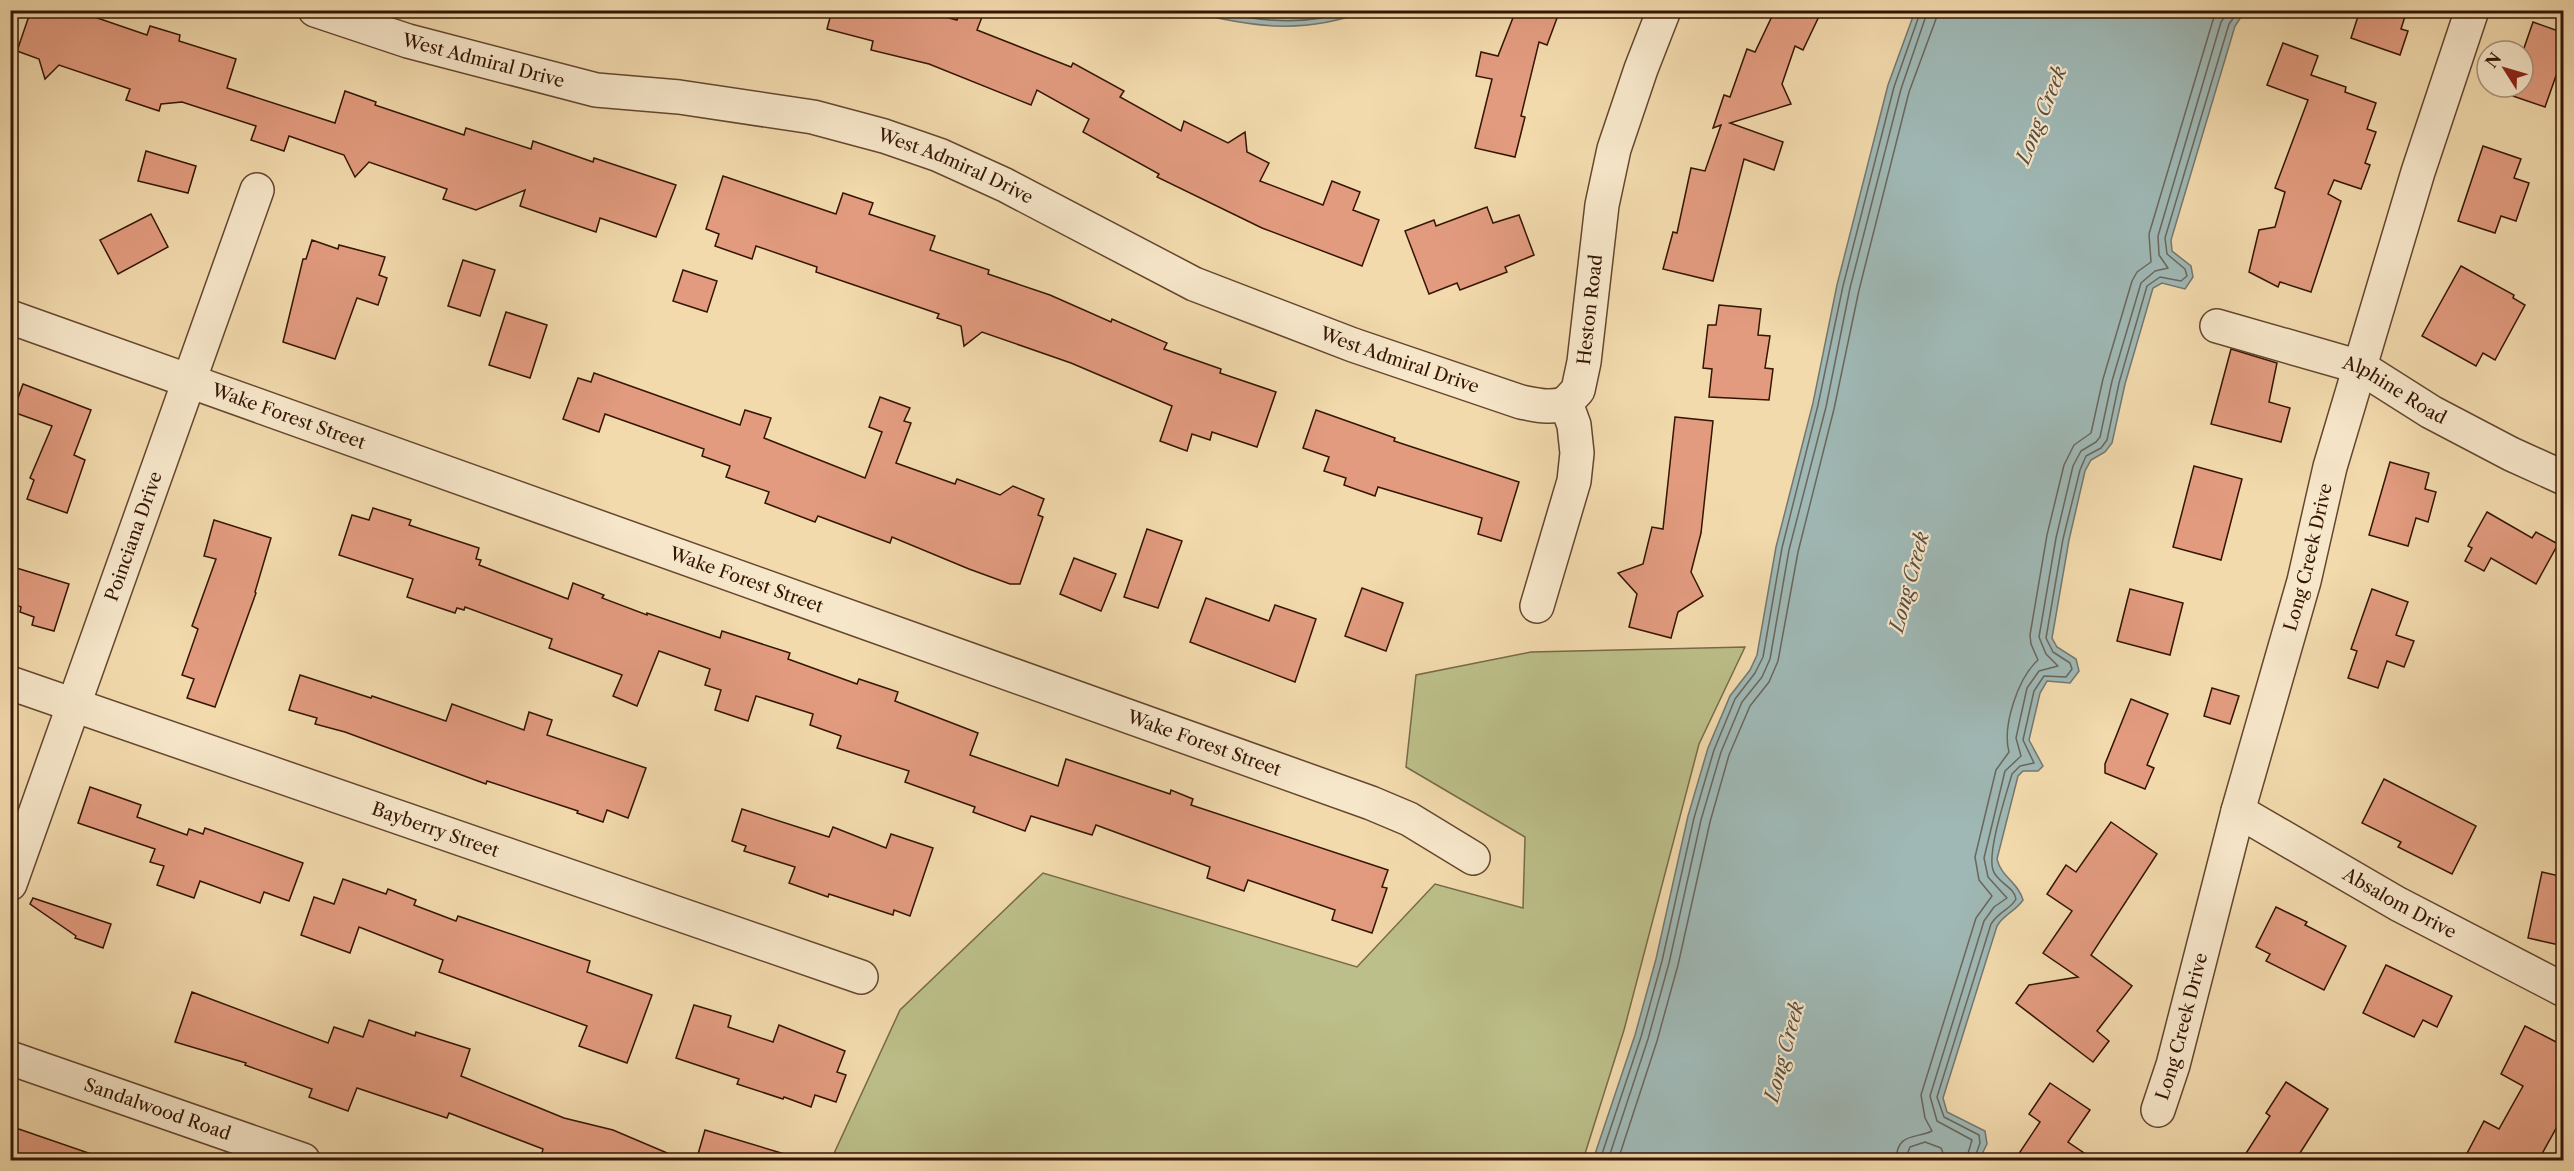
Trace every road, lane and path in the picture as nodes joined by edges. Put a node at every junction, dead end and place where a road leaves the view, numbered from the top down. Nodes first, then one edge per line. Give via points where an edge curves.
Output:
1 (315, 10) edge
2 (1664, 10) edge
3 (2472, 10) edge
4 (257, 190) dead end
5 (10, 317) edge
6 (2217, 326) dead end
7 (2360, 367) junction
8 (188, 382) junction
9 (1566, 403) junction
10 (2564, 478) edge
11 (1537, 606) dead end
12 (10, 683) edge
13 (74, 705) junction
14 (2238, 811) junction
15 (1473, 858) dead end
16 (10, 884) edge
17 (861, 977) dead end
18 (2564, 990) edge
19 (10, 1058) edge
20 (2158, 1110) dead end
21 (303, 1161) edge

1 - 9 street, West Admiral Drive via 408,41 596,90 813,117 884,136 1005,184 1194,284 1353,345 1521,402 1558,407
2 - 9 street, Heston Road via 1614,149 1602,205 1584,362 1578,390
3 - 7 street, Long Creek Drive via 2418,172
4 - 8 street, Poinciana Drive
5 - 8 street, Wake Forest Street
6 - 7 street, Alphine Road
7 - 10 street, Alphine Road via 2431,412
7 - 14 street, Long Creek Drive
8 - 13 street, Poinciana Drive
8 - 15 street, Wake Forest Street via 1371,802 1409,819
9 - 11 street via 1574,425 1577,453 1574,482
12 - 13 street, Bayberry Street
13 - 16 street, Poinciana Drive
13 - 17 street, Bayberry Street
14 - 18 street, Absalom Drive via 2398,904
14 - 20 street, Long Creek Drive
19 - 21 street, Sandalwood Road

